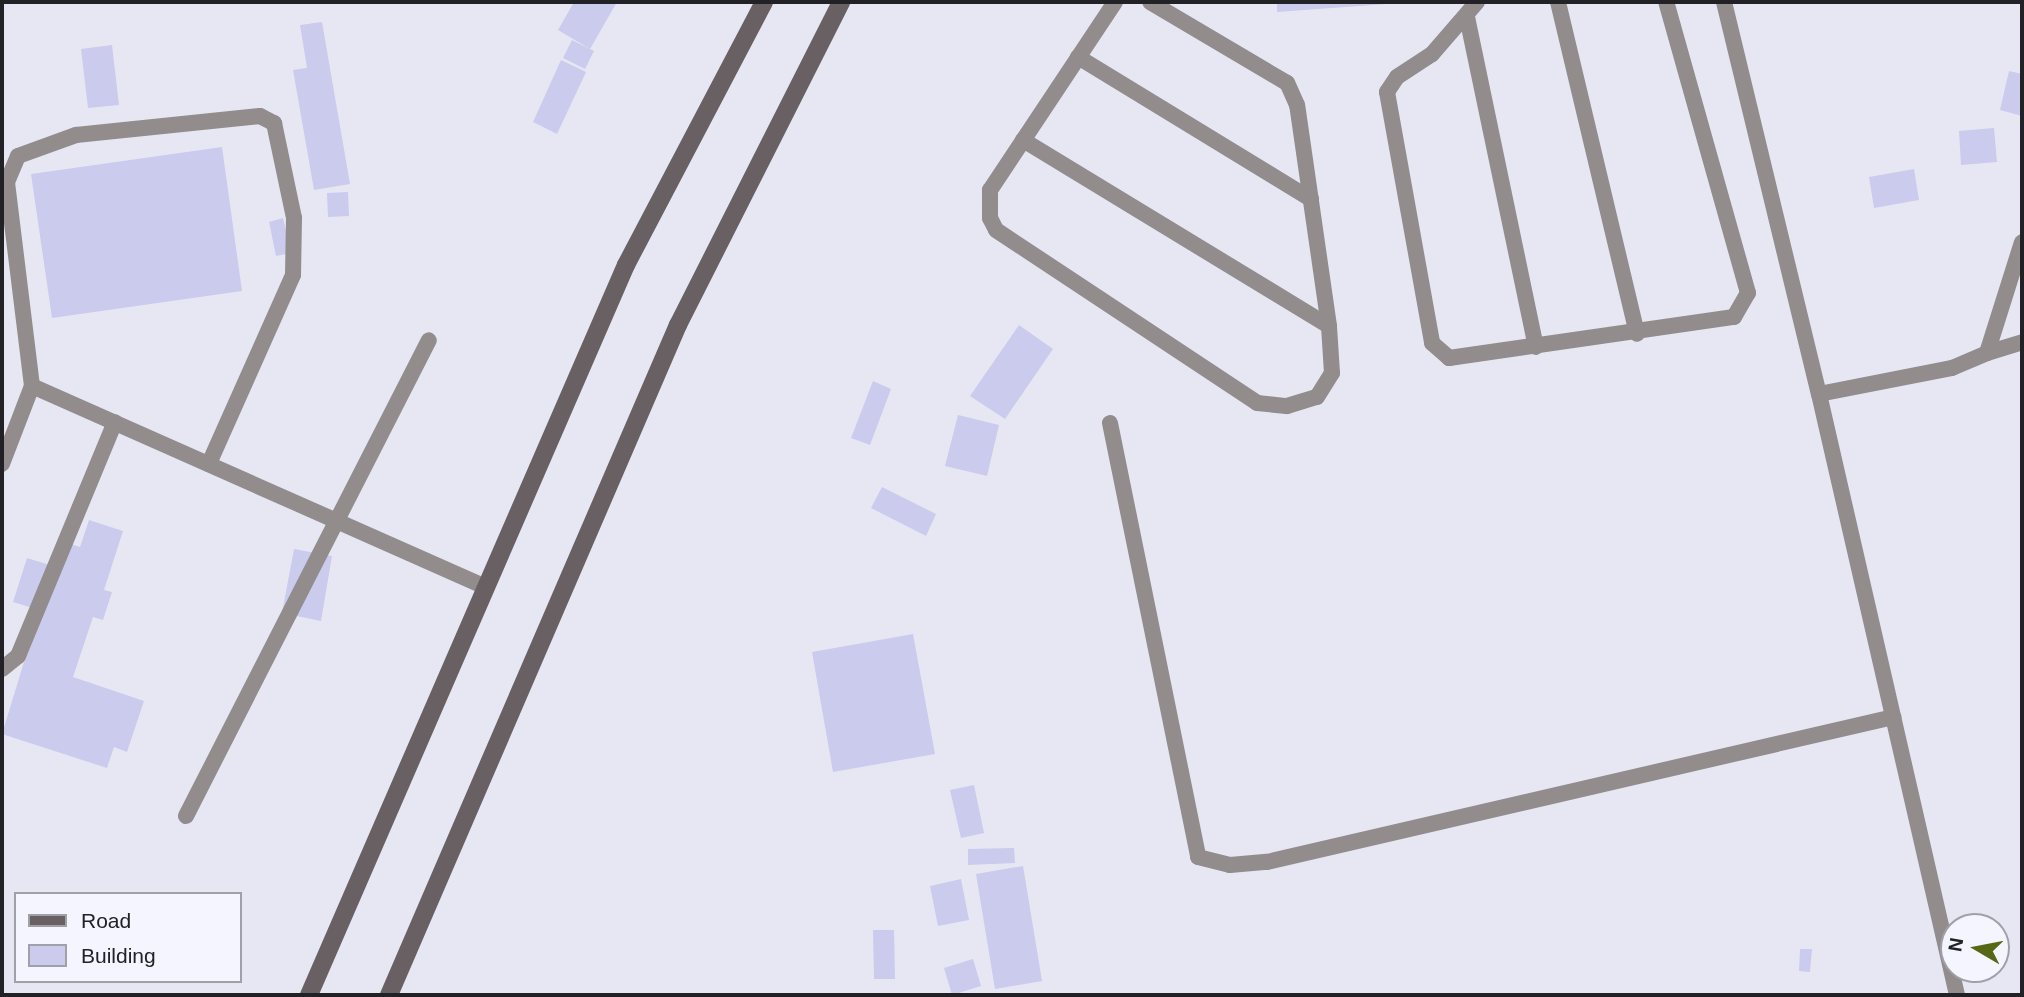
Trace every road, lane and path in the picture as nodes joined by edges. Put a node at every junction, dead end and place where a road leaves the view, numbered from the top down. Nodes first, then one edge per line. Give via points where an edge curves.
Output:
1 (764, 2) edge
2 (841, 2) edge
3 (1115, 2) edge
4 (1150, 2) edge
5 (1477, 2) edge
6 (1558, 2) edge
7 (1665, 2) edge
8 (1724, 2) edge
9 (1467, 17) junction
10 (1078, 57) junction
11 (1023, 140) junction
12 (1311, 198) junction
13 (6, 203) edge
14 (2022, 242) edge
15 (1329, 327) junction
16 (1637, 334) junction
17 (429, 341) dead end
18 (2022, 342) edge
19 (1536, 347) junction
20 (1987, 353) junction
21 (32, 386) junction
22 (1819, 394) junction
23 (115, 422) junction
24 (1110, 422) dead end
25 (2, 464) edge
26 (209, 464) junction
27 (334, 522) junction
28 (486, 587) junction
29 (2, 669) edge
30 (1893, 717) junction
31 (186, 816) dead end
32 (309, 995) edge
33 (389, 995) edge
34 (1957, 995) edge

1 - 28 main road via 626,265
2 - 33 main road via 678,326
3 - 10 lane
4 - 12 lane via 1287,83 1297,105
5 - 9 lane
6 - 16 lane
7 - 16 lane via 1748,293 1734,317
8 - 22 lane
9 - 19 lane
9 - 19 lane via 1387,92 1432,343 1449,358
10 - 11 lane
10 - 12 lane
11 - 15 lane
11 - 15 lane via 990,190 990,218 996,230 1257,403 1287,406 1317,397 1332,373
12 - 15 lane
13 - 21 lane
13 - 26 lane via 7,182 18,156 76,135 241,114 274,123 294,218 293,275
14 - 20 lane
16 - 19 lane
17 - 27 lane
18 - 20 lane
20 - 22 lane via 1952,368
21 - 23 lane
21 - 25 lane
22 - 30 lane
23 - 26 lane
23 - 29 lane via 18,656
24 - 30 lane via 1198,857 1230,865 1267,862
26 - 27 lane
27 - 28 lane
27 - 31 lane
28 - 32 main road
30 - 34 lane

